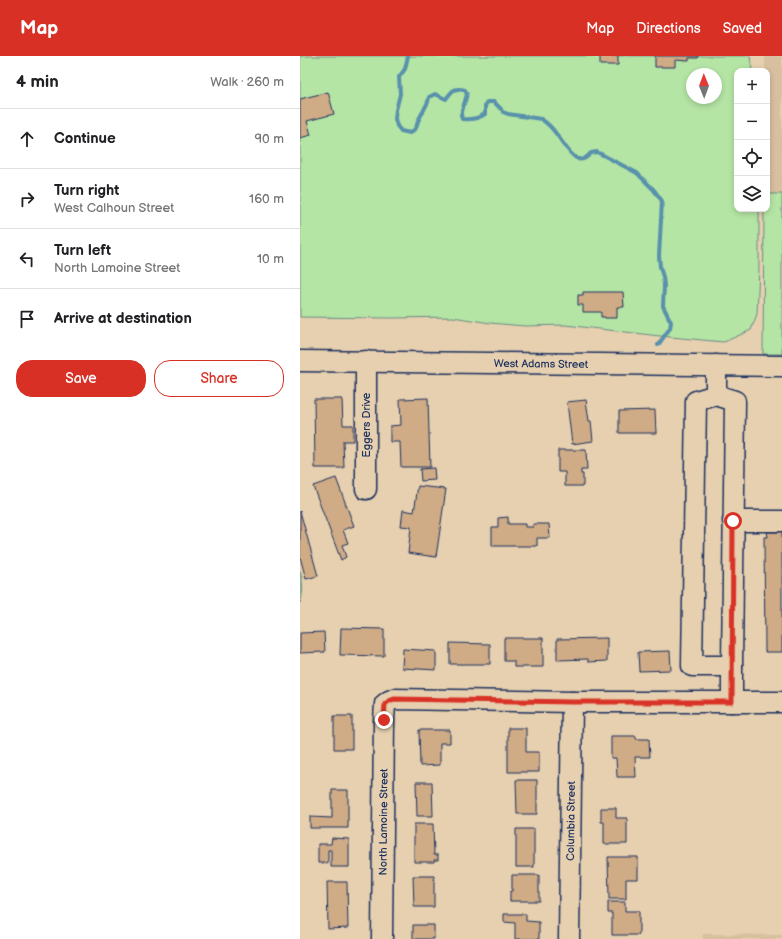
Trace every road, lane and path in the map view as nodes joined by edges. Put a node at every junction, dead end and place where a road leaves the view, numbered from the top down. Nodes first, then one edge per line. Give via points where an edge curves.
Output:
1 (300, 361) edge
2 (366, 361) junction
3 (716, 365) junction
4 (782, 366) edge
5 (716, 395) junction
6 (366, 489) dead end
7 (733, 521) junction
8 (782, 521) edge
9 (732, 666) junction
10 (572, 702) junction
11 (732, 702) junction
12 (782, 702) edge
13 (382, 939) edge
14 (569, 939) edge

1 - 2 street, West Adams Street
2 - 3 street, West Adams Street
2 - 6 street, Eggers Drive
3 - 4 street, West Adams Street
3 - 5 street
5 - 7 street via 735,401
5 - 9 street via 696,401 692,666
7 - 8 street
7 - 9 street
9 - 11 street
10 - 11 street
10 - 13 street, North Lamoine Street via 394,699 385,704
10 - 14 street, Columbia Street
11 - 12 street

